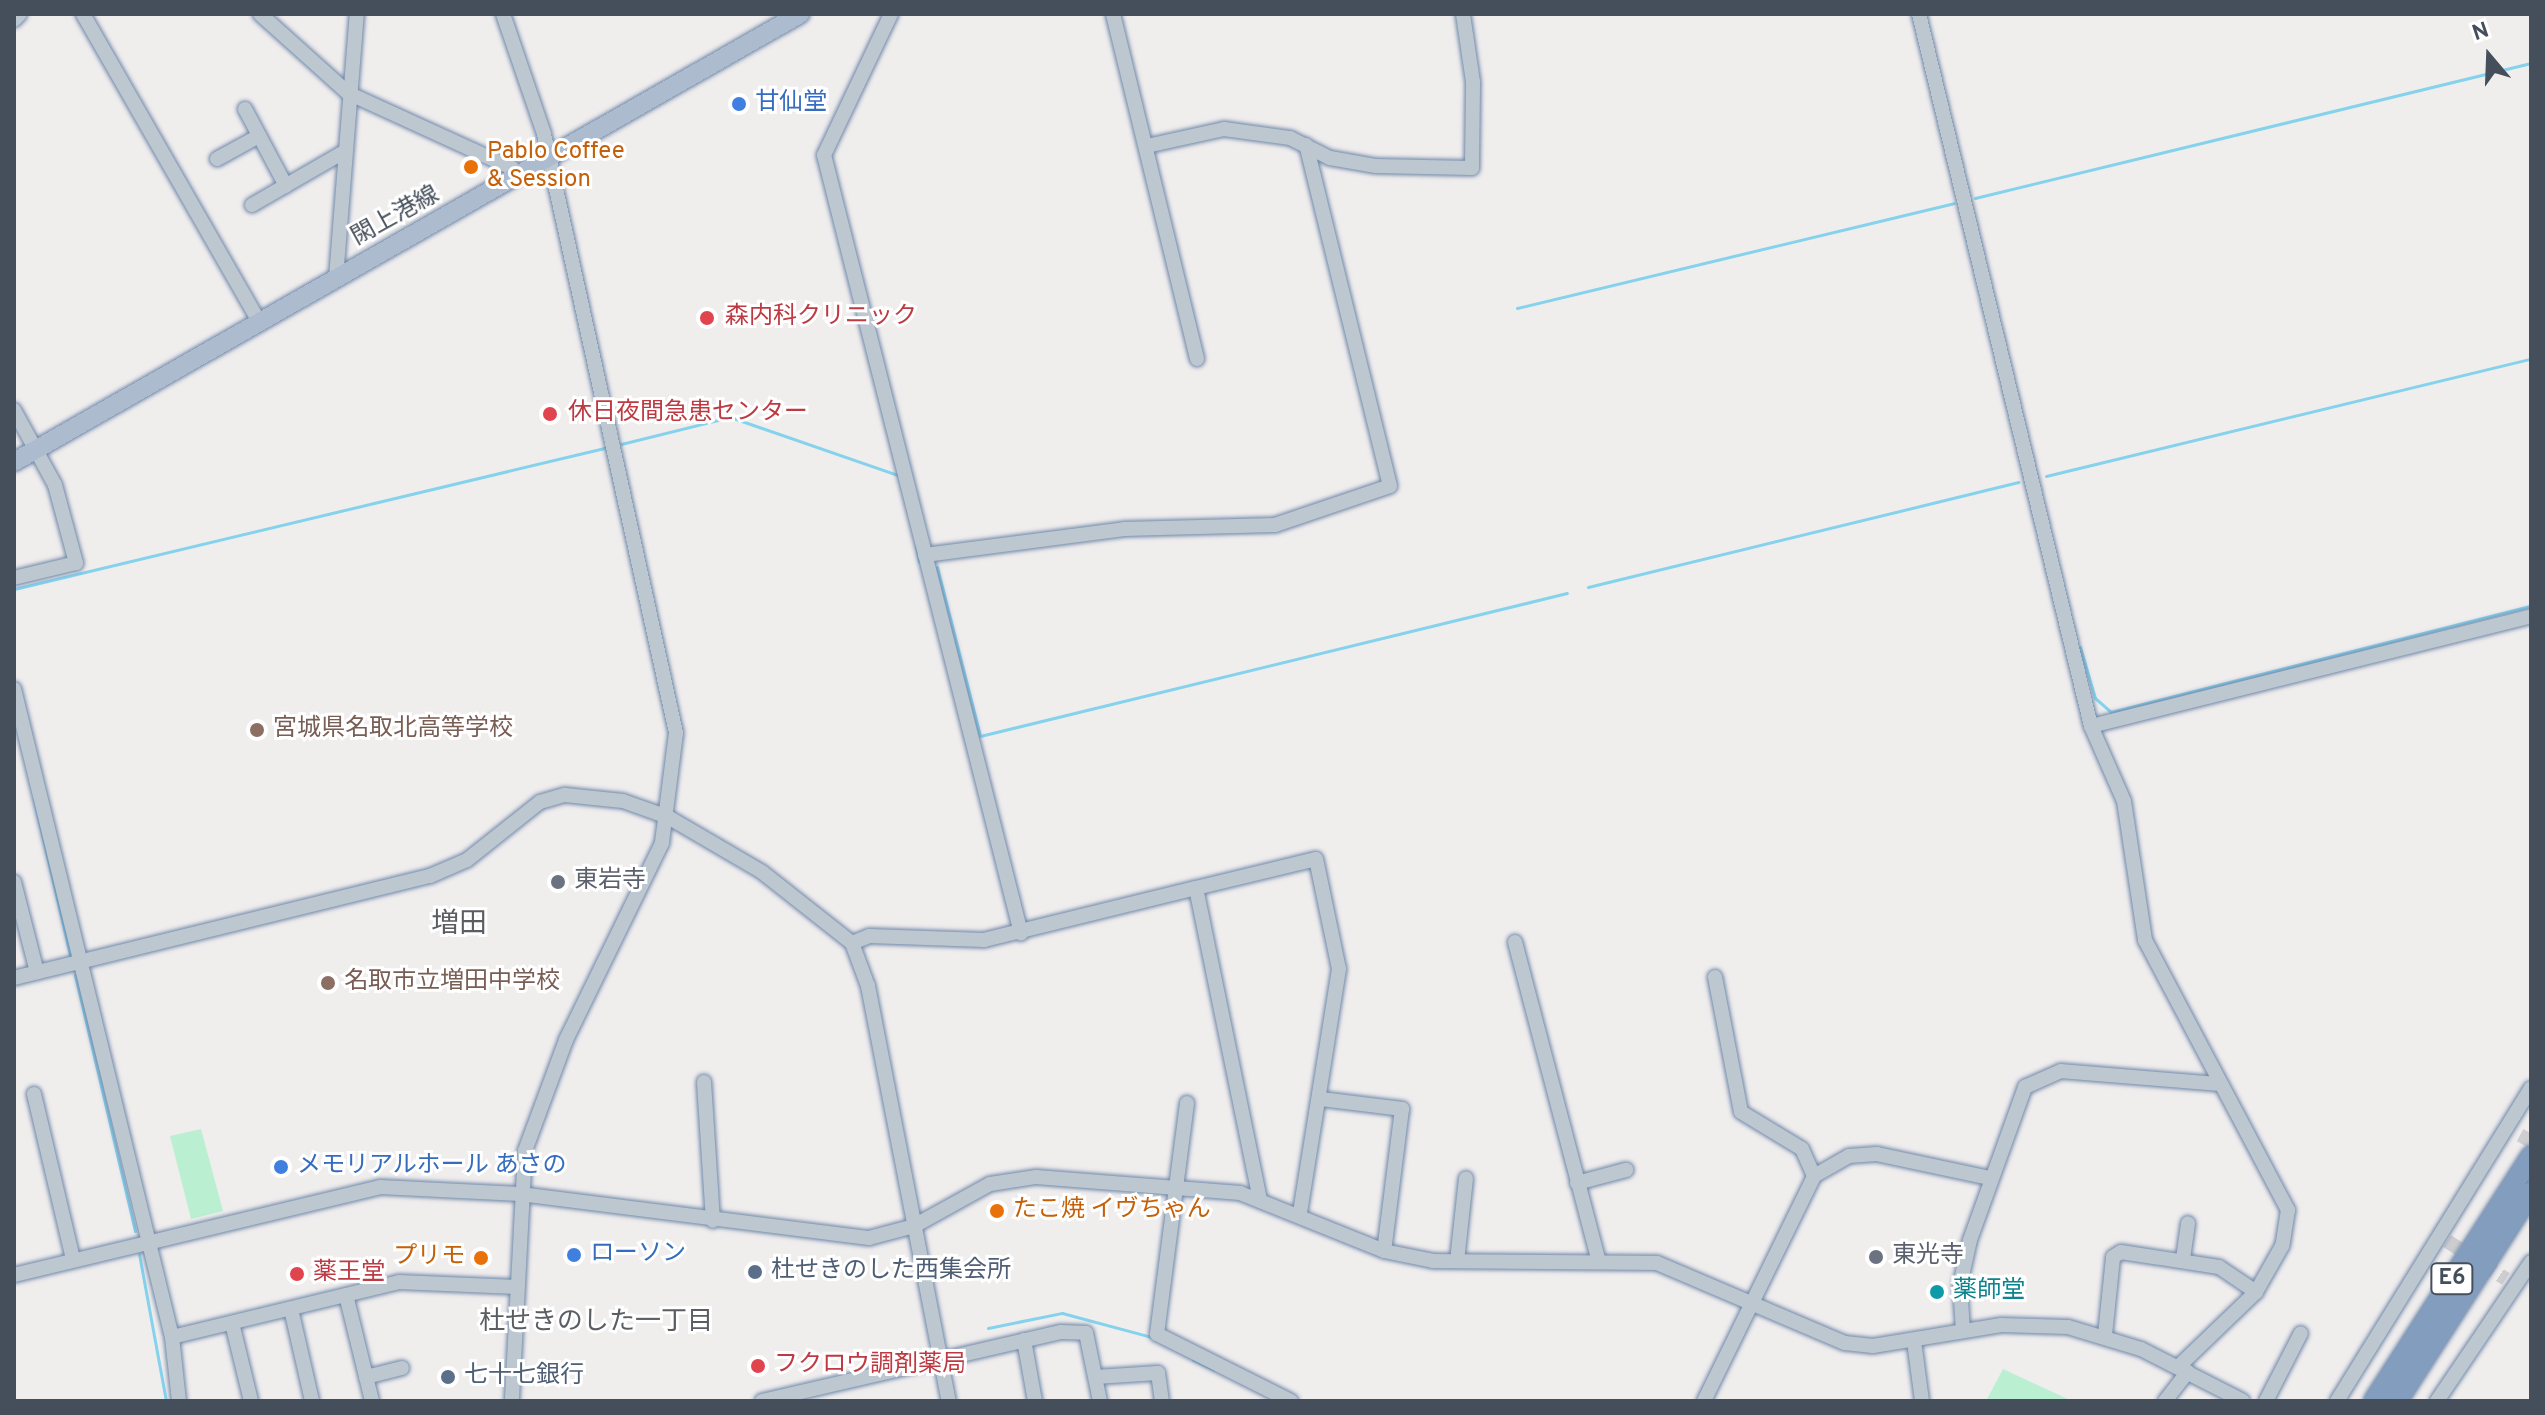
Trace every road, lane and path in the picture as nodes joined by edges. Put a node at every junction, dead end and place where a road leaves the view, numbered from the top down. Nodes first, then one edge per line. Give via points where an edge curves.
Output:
1 (20, 14) edge
2 (83, 14) edge
3 (260, 14) edge
4 (357, 14) edge
5 (503, 14) edge
6 (800, 14) edge
7 (891, 14) edge
8 (1113, 14) edge
9 (1463, 14) edge
10 (1919, 14) edge
11 (14, 20) edge
12 (348, 93) junction
13 (245, 109) dead end
14 (259, 136) junction
15 (1306, 145) junction
16 (1147, 146) junction
17 (342, 153) junction
18 (549, 157) junction
19 (217, 159) dead end
20 (517, 177) junction
21 (286, 186) junction
22 (252, 205) dead end
23 (336, 278) junction
24 (259, 321) junction
25 (1197, 359) dead end
26 (14, 411) edge
27 (36, 449) junction
28 (14, 462) edge
29 (925, 555) junction
30 (14, 578) edge
31 (2531, 616) edge
32 (14, 689) edge
33 (2091, 726) junction
34 (668, 817) junction
35 (14, 882) edge
36 (1196, 888) junction
37 (1021, 933) junction
38 (21, 941) edge
39 (1515, 942) dead end
40 (852, 943) junction
41 (84, 961) junction
42 (37, 972) junction
43 (1715, 977) dead end
44 (14, 978) edge
45 (704, 1082) dead end
46 (2219, 1084) junction
47 (2531, 1088) edge
48 (34, 1094) dead end
49 (1321, 1099) junction
50 (1187, 1103) dead end
51 (2507, 1126) junction
52 (2520, 1135) tunnel mouth
53 (2531, 1156) edge
54 (1626, 1170) dead end
55 (1814, 1176) junction
56 (1466, 1178) dead end
57 (1990, 1178) junction
58 (1577, 1183) junction
59 (1178, 1186) junction
60 (2531, 1192) edge
61 (520, 1194) junction
62 (1260, 1199) junction
63 (1300, 1213) junction
64 (713, 1221) junction
65 (2188, 1223) dead end
66 (914, 1226) junction
67 (148, 1241) junction
68 (1384, 1251) junction
69 (73, 1259) junction
70 (1598, 1259) junction
71 (2183, 1259) junction
72 (1457, 1261) junction
73 (2531, 1262) edge
74 (14, 1275) edge
75 (516, 1287) junction
76 (2256, 1292) junction
77 (346, 1295) junction
78 (1750, 1303) junction
79 (291, 1309) junction
80 (232, 1323) junction
81 (1963, 1331) junction
82 (2301, 1333) dead end
83 (2105, 1335) junction
84 (172, 1337) junction
85 (1024, 1340) junction
86 (1914, 1341) junction
87 (940, 1359) junction
88 (402, 1368) dead end
89 (2183, 1370) junction
90 (366, 1377) junction
91 (1096, 1377) junction
92 (179, 1401) edge
93 (251, 1401) edge
94 (312, 1401) edge
95 (372, 1401) edge
96 (512, 1401) edge
97 (762, 1401) edge
98 (949, 1401) edge
99 (1035, 1401) edge
100 (1100, 1401) edge
101 (1162, 1401) edge
102 (1291, 1401) edge
103 (1704, 1401) edge
104 (1922, 1401) edge
105 (2165, 1401) edge
106 (2243, 1401) edge
107 (2266, 1401) edge
108 (2337, 1401) edge
109 (2374, 1401) edge
110 (2397, 1401) edge
111 (2437, 1401) edge

1 - 11 street
2 - 24 street
3 - 12 street
4 - 12 street
5 - 18 street
6 - 18 main road, 閖上港線
7 - 29 street via 824,155
8 - 16 street
9 - 15 street via 1473,82 1472,168 1376,166 1330,158
10 - 33 street
12 - 17 street
12 - 20 street via 512,168
13 - 14 street
14 - 19 street
14 - 21 street
15 - 16 street via 1224,129
15 - 29 street via 1390,486 1275,525 1124,529
16 - 25 street
17 - 21 street
17 - 23 street
18 - 20 main road, 閖上港線
18 - 34 street via 671,694 675,768
20 - 23 main road, 閖上港線
21 - 22 street
23 - 24 main road, 閖上港線
24 - 27 main road, 閖上港線
26 - 27 street
27 - 28 main road, 閖上港線
27 - 30 street via 62,505 76,563
29 - 37 street
31 - 33 street
32 - 41 street
33 - 46 street via 2124,801 2145,940
34 - 40 street via 762,872
34 - 41 street via 623,801 565,795 516,816 467,860 430,876
34 - 61 street via 642,893 566,1040 525,1151
35 - 38 street
36 - 37 street
36 - 49 street via 1316,859 1339,969
36 - 62 street
37 - 40 street via 945,943 869,936
38 - 42 street
39 - 58 street
40 - 66 street via 868,986
41 - 42 street
41 - 67 street
42 - 44 street
43 - 55 street via 1741,1112 1802,1149
45 - 64 street
46 - 57 street via 2043,1074 2020,1092
46 - 76 street via 2288,1210 2282,1246
47 - 51 street
48 - 69 street
49 - 63 street
49 - 68 street via 1402,1109
50 - 59 street
51 - 52 street
51 - 108 street via 2443,1238
53 - 109 highway, E6
54 - 58 street
55 - 57 street via 1849,1156 1877,1154
55 - 78 street
56 - 72 street
57 - 81 street via 1960,1285
58 - 70 street
59 - 62 street
59 - 66 street via 1014,1178 967,1193
59 - 102 street via 1157,1334
60 - 110 highway, E6
61 - 64 street
61 - 67 street via 380,1187
61 - 75 street
62 - 63 street
63 - 68 street
64 - 66 street via 846,1238
65 - 71 street
66 - 87 street
67 - 69 street
67 - 84 street
68 - 72 street
69 - 74 street
70 - 72 street
70 - 78 street via 1657,1263
71 - 76 street via 2219,1267
71 - 83 street via 2136,1252 2113,1257
73 - 111 street via 2511,1281
75 - 77 street via 399,1282
75 - 96 street
76 - 89 street
77 - 79 street
77 - 90 street
78 - 86 street via 1845,1343
78 - 103 street
79 - 80 street
79 - 94 street
80 - 84 street
80 - 93 street
81 - 83 street via 2032,1323
81 - 86 street
82 - 107 street
83 - 89 street
84 - 92 street
85 - 87 street
85 - 91 street via 1086,1333
85 - 99 street
86 - 104 street
87 - 97 street
87 - 98 street
88 - 90 street
89 - 105 street
89 - 106 street
90 - 95 street
91 - 100 street
91 - 101 street via 1158,1373

